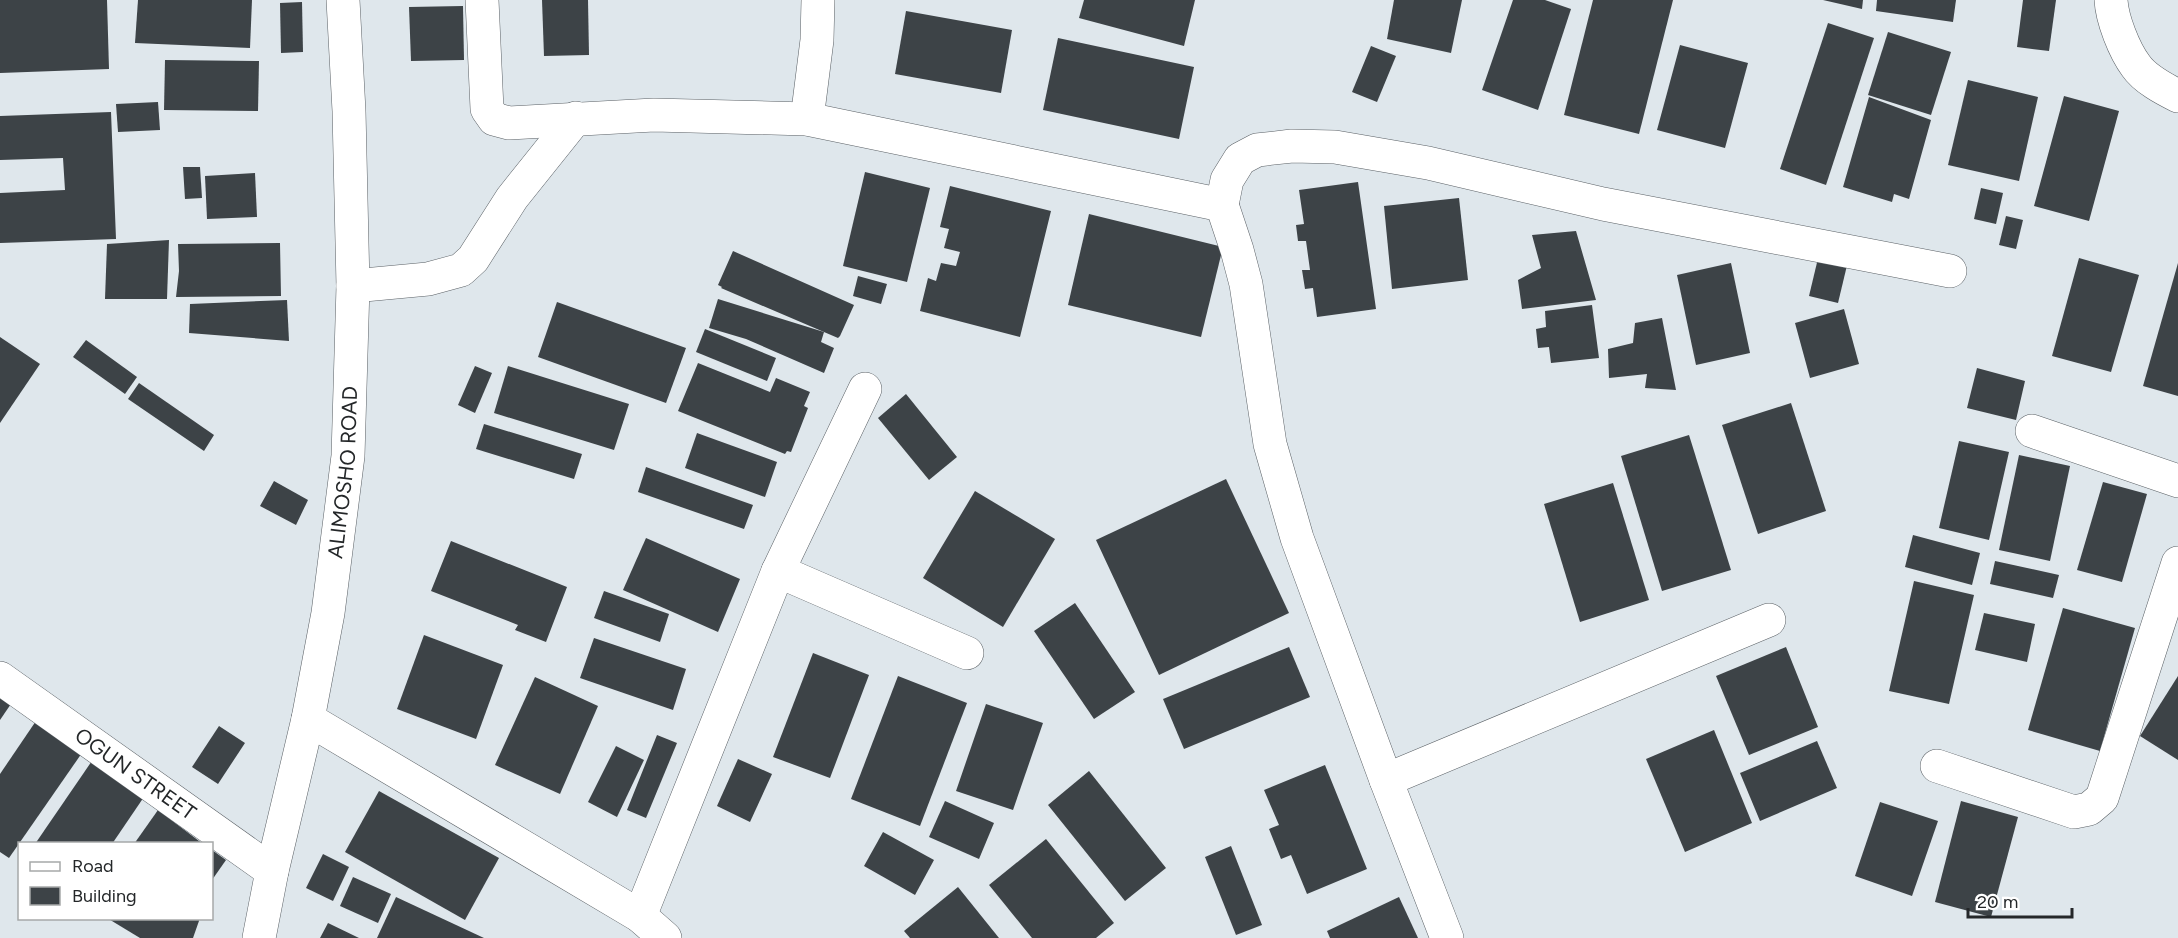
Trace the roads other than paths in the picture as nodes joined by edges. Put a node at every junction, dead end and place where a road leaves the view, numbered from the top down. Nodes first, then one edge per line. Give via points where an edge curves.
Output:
1 (343, 0) edge
2 (482, 0) edge
3 (818, 0) edge
4 (2111, 0) edge
5 (2178, 96) edge
6 (576, 118) junction
7 (807, 119) junction
8 (1222, 205) junction
9 (1950, 271) dead end
10 (353, 286) junction
11 (865, 389) dead end
12 (2032, 431) dead end
13 (2178, 481) edge
14 (2178, 563) edge
15 (778, 571) junction
16 (1769, 620) dead end
17 (967, 653) dead end
18 (0, 678) edge
19 (308, 719) junction
20 (1937, 766) dead end
21 (1386, 780) junction
22 (272, 871) junction
23 (640, 916) junction
24 (259, 938) edge
25 (665, 938) edge
26 (1447, 938) edge

1 - 10 street, ALIMOSHO ROAD
2 - 6 street via 487,109 494,119 509,123
3 - 7 street
4 - 5 street via 2112,17 2136,66
6 - 7 street via 654,115
6 - 10 street via 461,270 428,279
7 - 8 street
8 - 9 street via 1227,180 1240,159 1257,150 1335,147
8 - 21 street via 1246,285 1270,444 1297,538
10 - 19 street, ALIMOSHO ROAD via 348,456 328,613
11 - 15 street
12 - 13 street
14 - 20 street via 2110,777 2102,798 2089,809 2074,812
15 - 17 street
15 - 23 street
16 - 21 street
18 - 22 street, OGUN STREET
19 - 22 street, ALIMOSHO ROAD
19 - 23 street
21 - 26 street
22 - 24 street, ALIMOSHO ROAD
23 - 25 street

